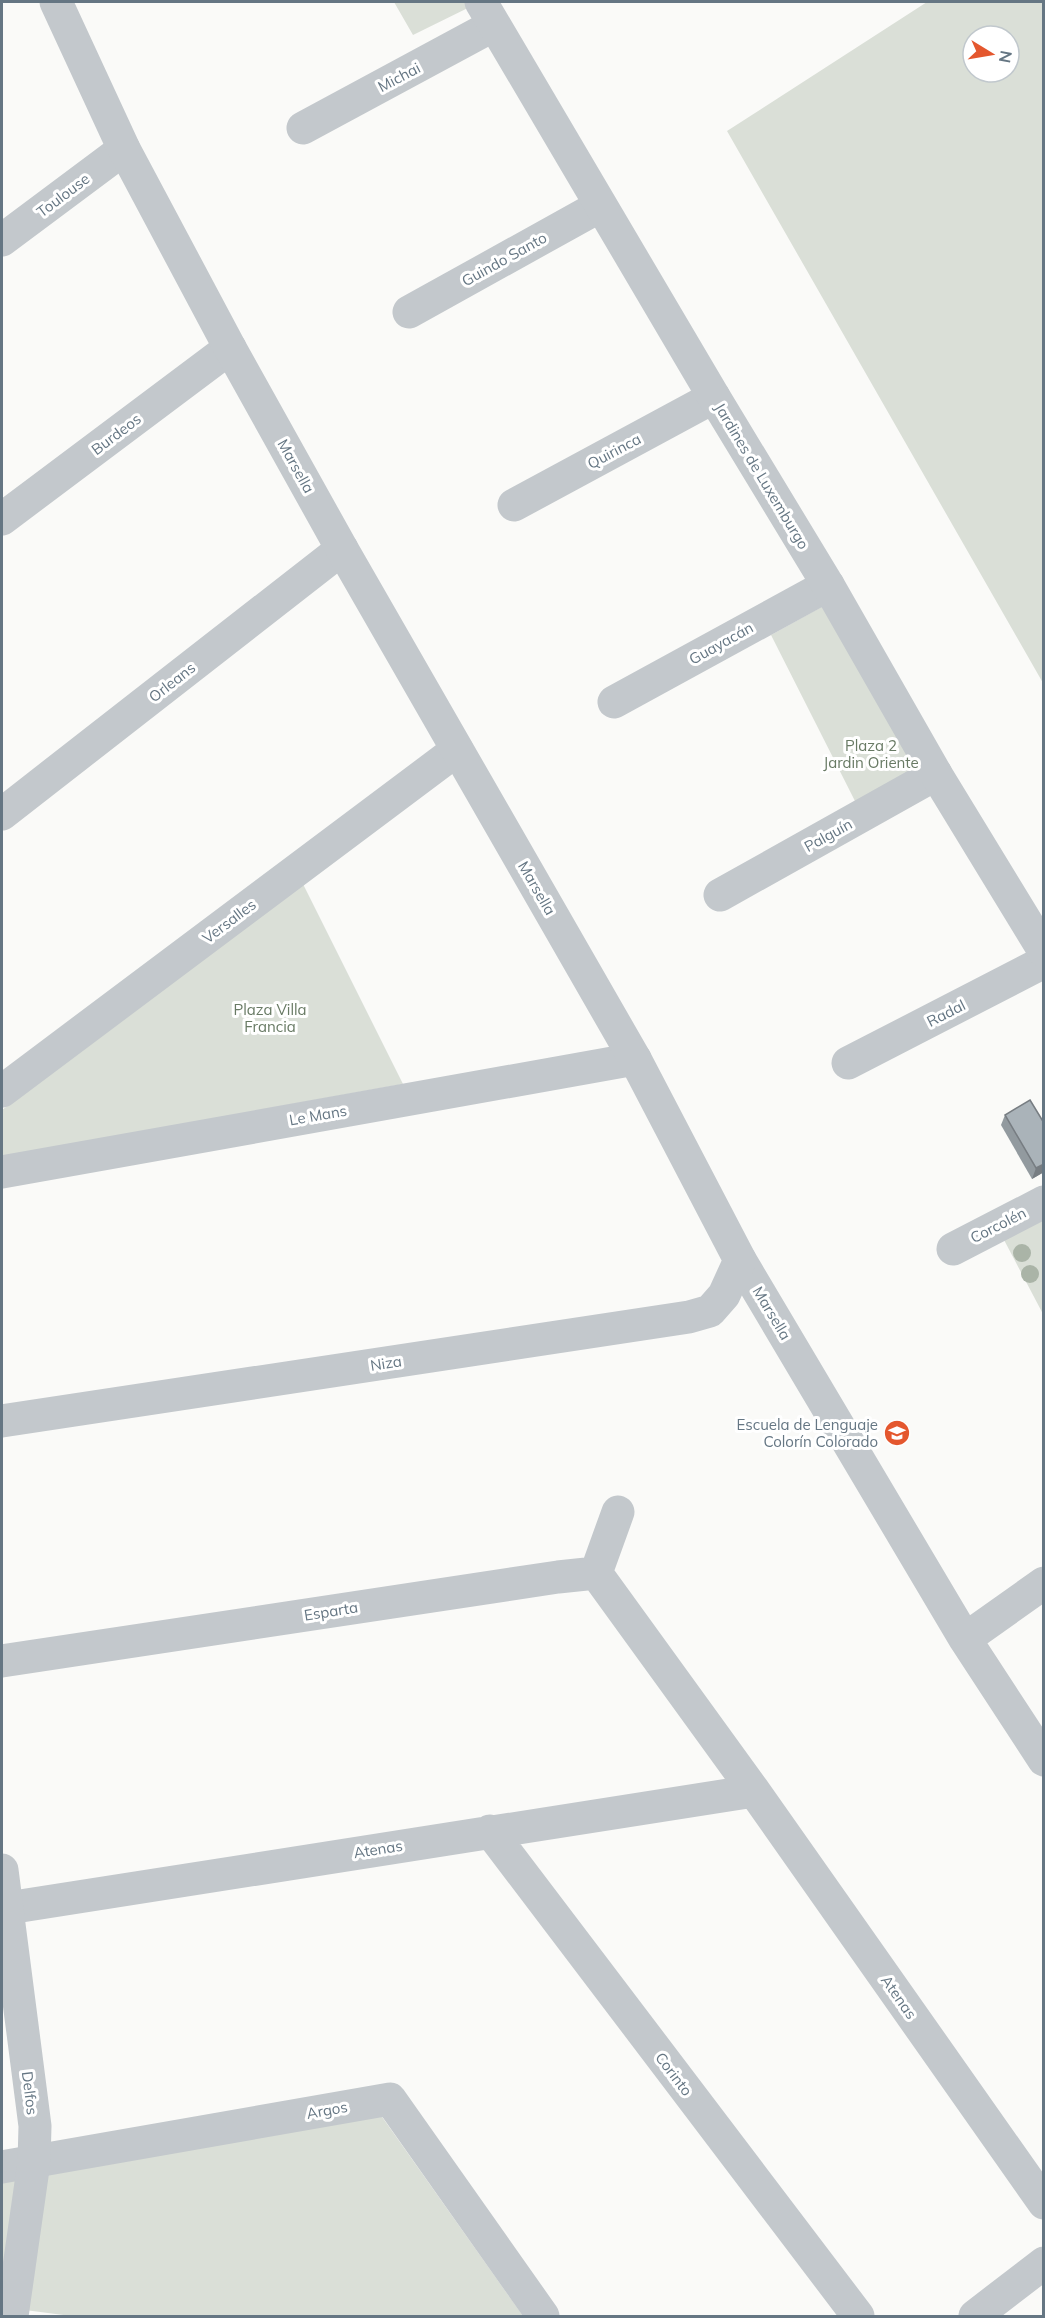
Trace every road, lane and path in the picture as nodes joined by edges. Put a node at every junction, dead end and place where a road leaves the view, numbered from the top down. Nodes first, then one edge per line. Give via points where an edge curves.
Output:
1 (56, 2) edge
2 (487, 13) edge
3 (303, 128) dead end
4 (124, 149) junction
5 (600, 206) junction
6 (2, 240) edge
7 (409, 312) dead end
8 (230, 348) junction
9 (714, 397) junction
10 (514, 505) dead end
11 (2, 519) edge
12 (342, 549) junction
13 (828, 585) junction
14 (614, 702) dead end
15 (457, 750) junction
16 (936, 774) junction
17 (2, 814) edge
18 (720, 895) dead end
19 (1044, 951) edge
20 (1044, 962) edge
21 (635, 1059) junction
22 (848, 1063) dead end
23 (2, 1091) edge
24 (2, 1172) edge
25 (1044, 1202) edge
26 (953, 1249) dead end
27 (740, 1260) junction
28 (2, 1421) edge
29 (618, 1512) dead end
30 (596, 1573) junction
31 (1044, 1583) edge
32 (965, 1639) junction
33 (2, 1661) edge
34 (1044, 1760) edge
35 (754, 1791) junction
36 (490, 1831) junction
37 (2, 1870) edge
38 (4, 1909) edge
39 (34, 2162) junction
40 (2, 2167) edge
41 (1044, 2203) edge
42 (1044, 2263) edge
43 (12, 2316) edge
44 (543, 2316) edge
45 (858, 2316) edge
46 (975, 2316) edge

1 - 4 street, Marsella
2 - 3 street, Michai
2 - 5 street, Jardines de Luxemburgo
4 - 6 street, Toulouse
4 - 8 street, Marsella
5 - 7 street, Guindo Santo
5 - 9 street, Jardines de Luxemburgo
8 - 11 street, Burdeos
8 - 12 street, Marsella
9 - 10 street, Quirinca
9 - 13 street, Jardines de Luxemburgo
12 - 15 street, Marsella
12 - 17 street, Orleans
13 - 14 street, Guayacán
13 - 16 street, Jardines de Luxemburgo
15 - 21 street, Marsella
15 - 23 street, Versalles
16 - 18 street, Palguín
16 - 19 street, Jardines de Luxemburgo
20 - 22 street, Radal
21 - 24 street, Le Mans
21 - 27 street, Marsella
25 - 26 street, Corcolén
27 - 28 street, Niza via 711,1311 689,1317
27 - 32 street, Marsella
29 - 30 street
30 - 33 street, Esparta
30 - 35 street, Atenas
31 - 32 street
32 - 34 street, Marsella
35 - 36 street, Atenas
35 - 41 street, Atenas
36 - 38 street, Atenas
36 - 45 street, Corinto
37 - 38 street, Delfos
38 - 39 street, Delfos via 34,2126
39 - 40 street, Argos
39 - 43 street, Delfos
39 - 44 street, Argos via 390,2099
42 - 46 street

